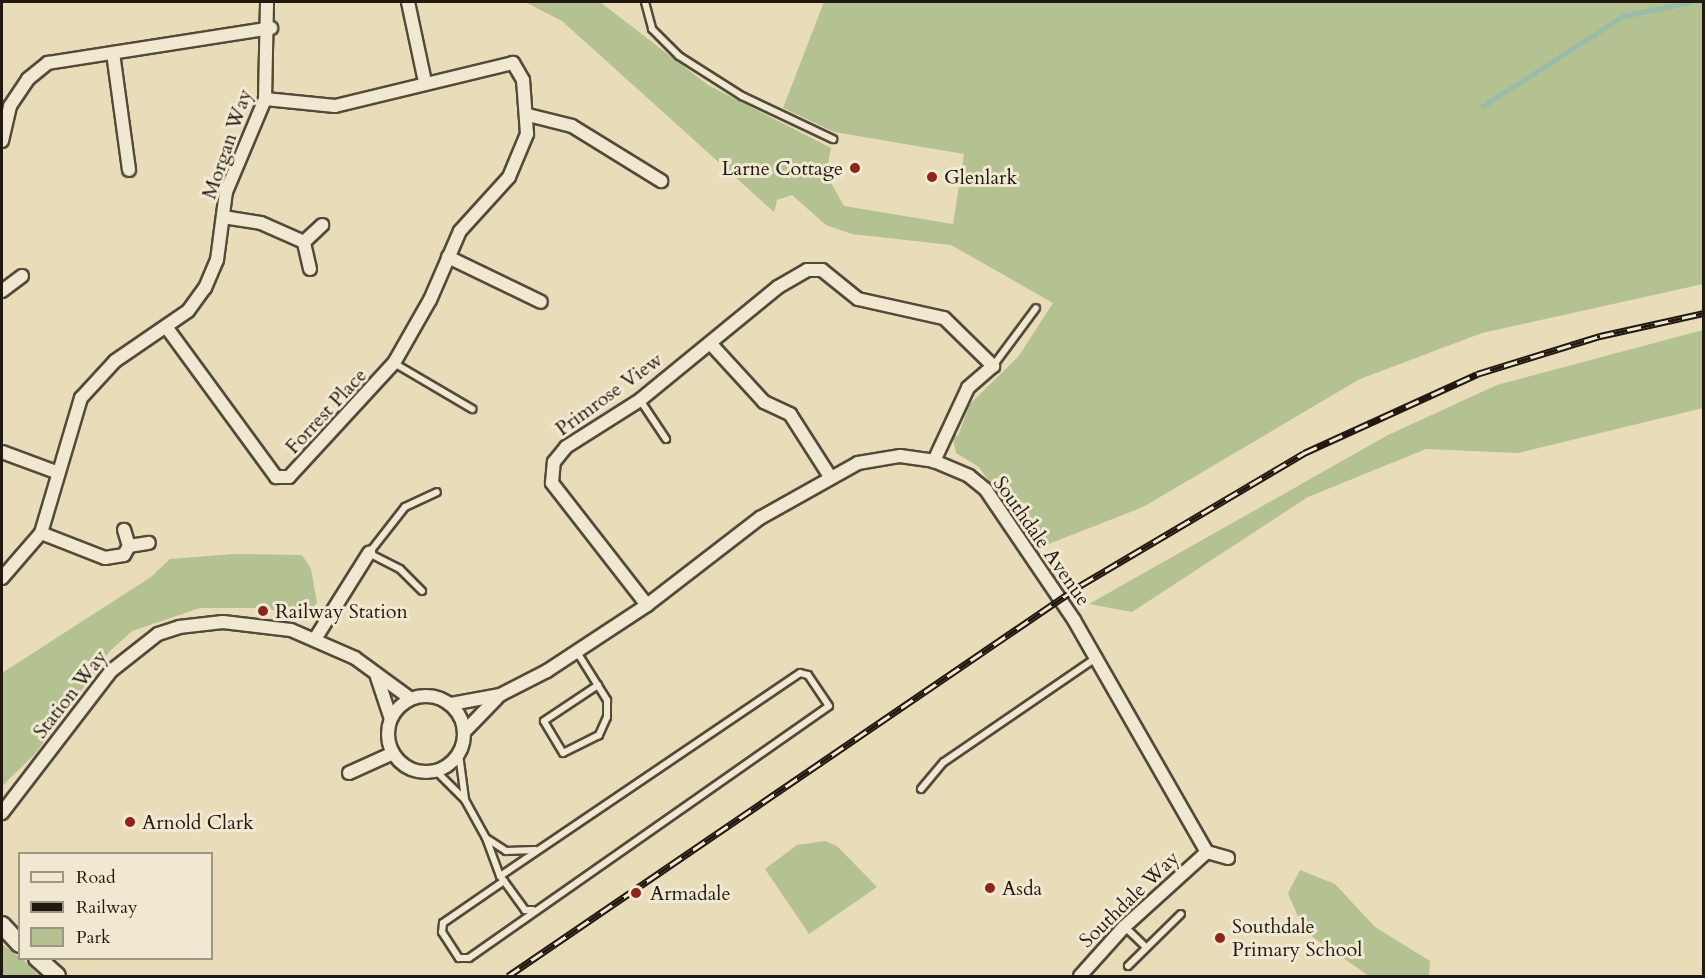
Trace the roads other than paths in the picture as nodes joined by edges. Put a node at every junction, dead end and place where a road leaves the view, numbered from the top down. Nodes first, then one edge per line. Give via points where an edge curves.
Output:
1 (267, 2) edge
2 (408, 2) edge
3 (645, 2) edge
4 (270, 28) junction
5 (113, 53) junction
6 (425, 82) junction
7 (265, 99) junction
8 (528, 115) junction
9 (833, 139) dead end
10 (2, 141) edge
11 (129, 170) dead end
12 (661, 181) dead end
13 (223, 217) junction
14 (322, 225) dead end
15 (304, 242) junction
16 (448, 257) junction
17 (310, 268) dead end
18 (22, 276) dead end
19 (2, 291) edge
20 (541, 302) dead end
21 (1036, 308) dead end
22 (167, 328) junction
23 (710, 343) junction
24 (394, 363) junction
25 (993, 366) junction
26 (640, 400) junction
27 (472, 409) dead end
28 (666, 440) dead end
29 (2, 452) edge
30 (934, 461) junction
31 (56, 472) junction
32 (831, 478) junction
33 (437, 492) dead end
34 (124, 530) dead end
35 (41, 533) junction
36 (149, 543) dead end
37 (129, 546) junction
38 (369, 553) junction
39 (2, 578) edge
40 (422, 591) dead end
41 (647, 605) junction
42 (315, 639) junction
43 (577, 652) junction
44 (1096, 658) junction
45 (376, 676) junction
46 (598, 686) junction
47 (500, 695) junction
48 (411, 699) junction
49 (451, 704) junction
50 (391, 719) junction
51 (465, 731) junction
52 (393, 753) junction
53 (459, 754) junction
54 (436, 771) junction
55 (349, 773) dead end
56 (921, 789) dead end
57 (465, 800) junction
58 (6, 802) edge
59 (2, 813) edge
60 (486, 838) junction
61 (539, 849) junction
62 (1207, 852) junction
63 (1228, 858) dead end
64 (502, 878) junction
65 (533, 910) junction
66 (1181, 914) dead end
67 (1124, 927) junction
68 (1146, 947) junction
69 (39, 960) edge
70 (1128, 966) dead end
71 (57, 976) edge
72 (1080, 976) edge

1 - 4 street, Morgan Way
2 - 6 street
3 - 9 lane via 652,29 679,56 742,96
4 - 5 street
4 - 7 street, Morgan Way
5 - 10 street via 48,63 10,106
5 - 11 street
6 - 7 street, Forrest Place via 335,106
6 - 8 street, Forrest Place via 513,63 521,68
7 - 13 street, Morgan Way via 226,192
8 - 12 street via 572,126
8 - 16 street, Forrest Place via 525,142 509,177 470,217
13 - 15 street via 261,223
13 - 22 street, Morgan Way via 217,260 205,288
14 - 15 street
15 - 17 street
16 - 20 street
16 - 24 street, Forrest Place
18 - 19 street
21 - 25 lane
22 - 24 street, Forrest Place via 191,367 283,479 304,464
22 - 31 street, Morgan Way via 115,361 81,398
23 - 25 street, Primrose View via 778,287 807,270 822,270 858,299 945,318
23 - 26 street, Primrose View
23 - 32 street via 764,402 790,414
24 - 27 lane
25 - 30 street via 968,388
26 - 28 lane
26 - 41 street, Primrose View via 566,447 554,462 552,483
29 - 31 street
30 - 32 street, Southdale Avenue via 900,456 858,463
30 - 44 street, Southdale Avenue via 969,476 986,490
31 - 35 street, Morgan Way
32 - 41 street, Southdale Avenue via 760,518
33 - 38 lane via 405,507
34 - 37 street
35 - 37 street via 105,558 124,555
35 - 39 street, Morgan Way
36 - 37 street
38 - 40 lane via 400,569
38 - 42 street
41 - 43 street, Southdale Avenue
42 - 45 street, Station Way via 355,658
42 - 58 street, Station Way via 223,622 201,622 158,634 111,671
43 - 46 lane
43 - 47 street, Southdale Avenue
44 - 56 lane via 944,762
44 - 62 street, Southdale Avenue
45 - 48 street, Station Way
45 - 50 street
46 - 46 lane via 607,700 599,735 563,753 544,721
47 - 49 street, Southdale Avenue
47 - 51 street, Southdale Avenue
48 - 49 street via 432,696
48 - 50 street
49 - 51 street
50 - 52 street
51 - 53 street
52 - 54 street via 416,771
52 - 55 street
53 - 54 street
53 - 57 lane
54 - 57 lane
57 - 60 lane
58 - 59 street, Station Way
60 - 61 lane via 506,851
60 - 64 lane
61 - 64 lane
61 - 65 lane via 800,673 808,675 829,706
62 - 63 street
62 - 67 street, Southdale Way
64 - 65 lane via 525,910
64 - 65 lane via 443,923 442,932 459,957 469,958
66 - 68 lane
67 - 68 lane
67 - 72 street, Southdale Way
68 - 70 lane
69 - 71 main road

